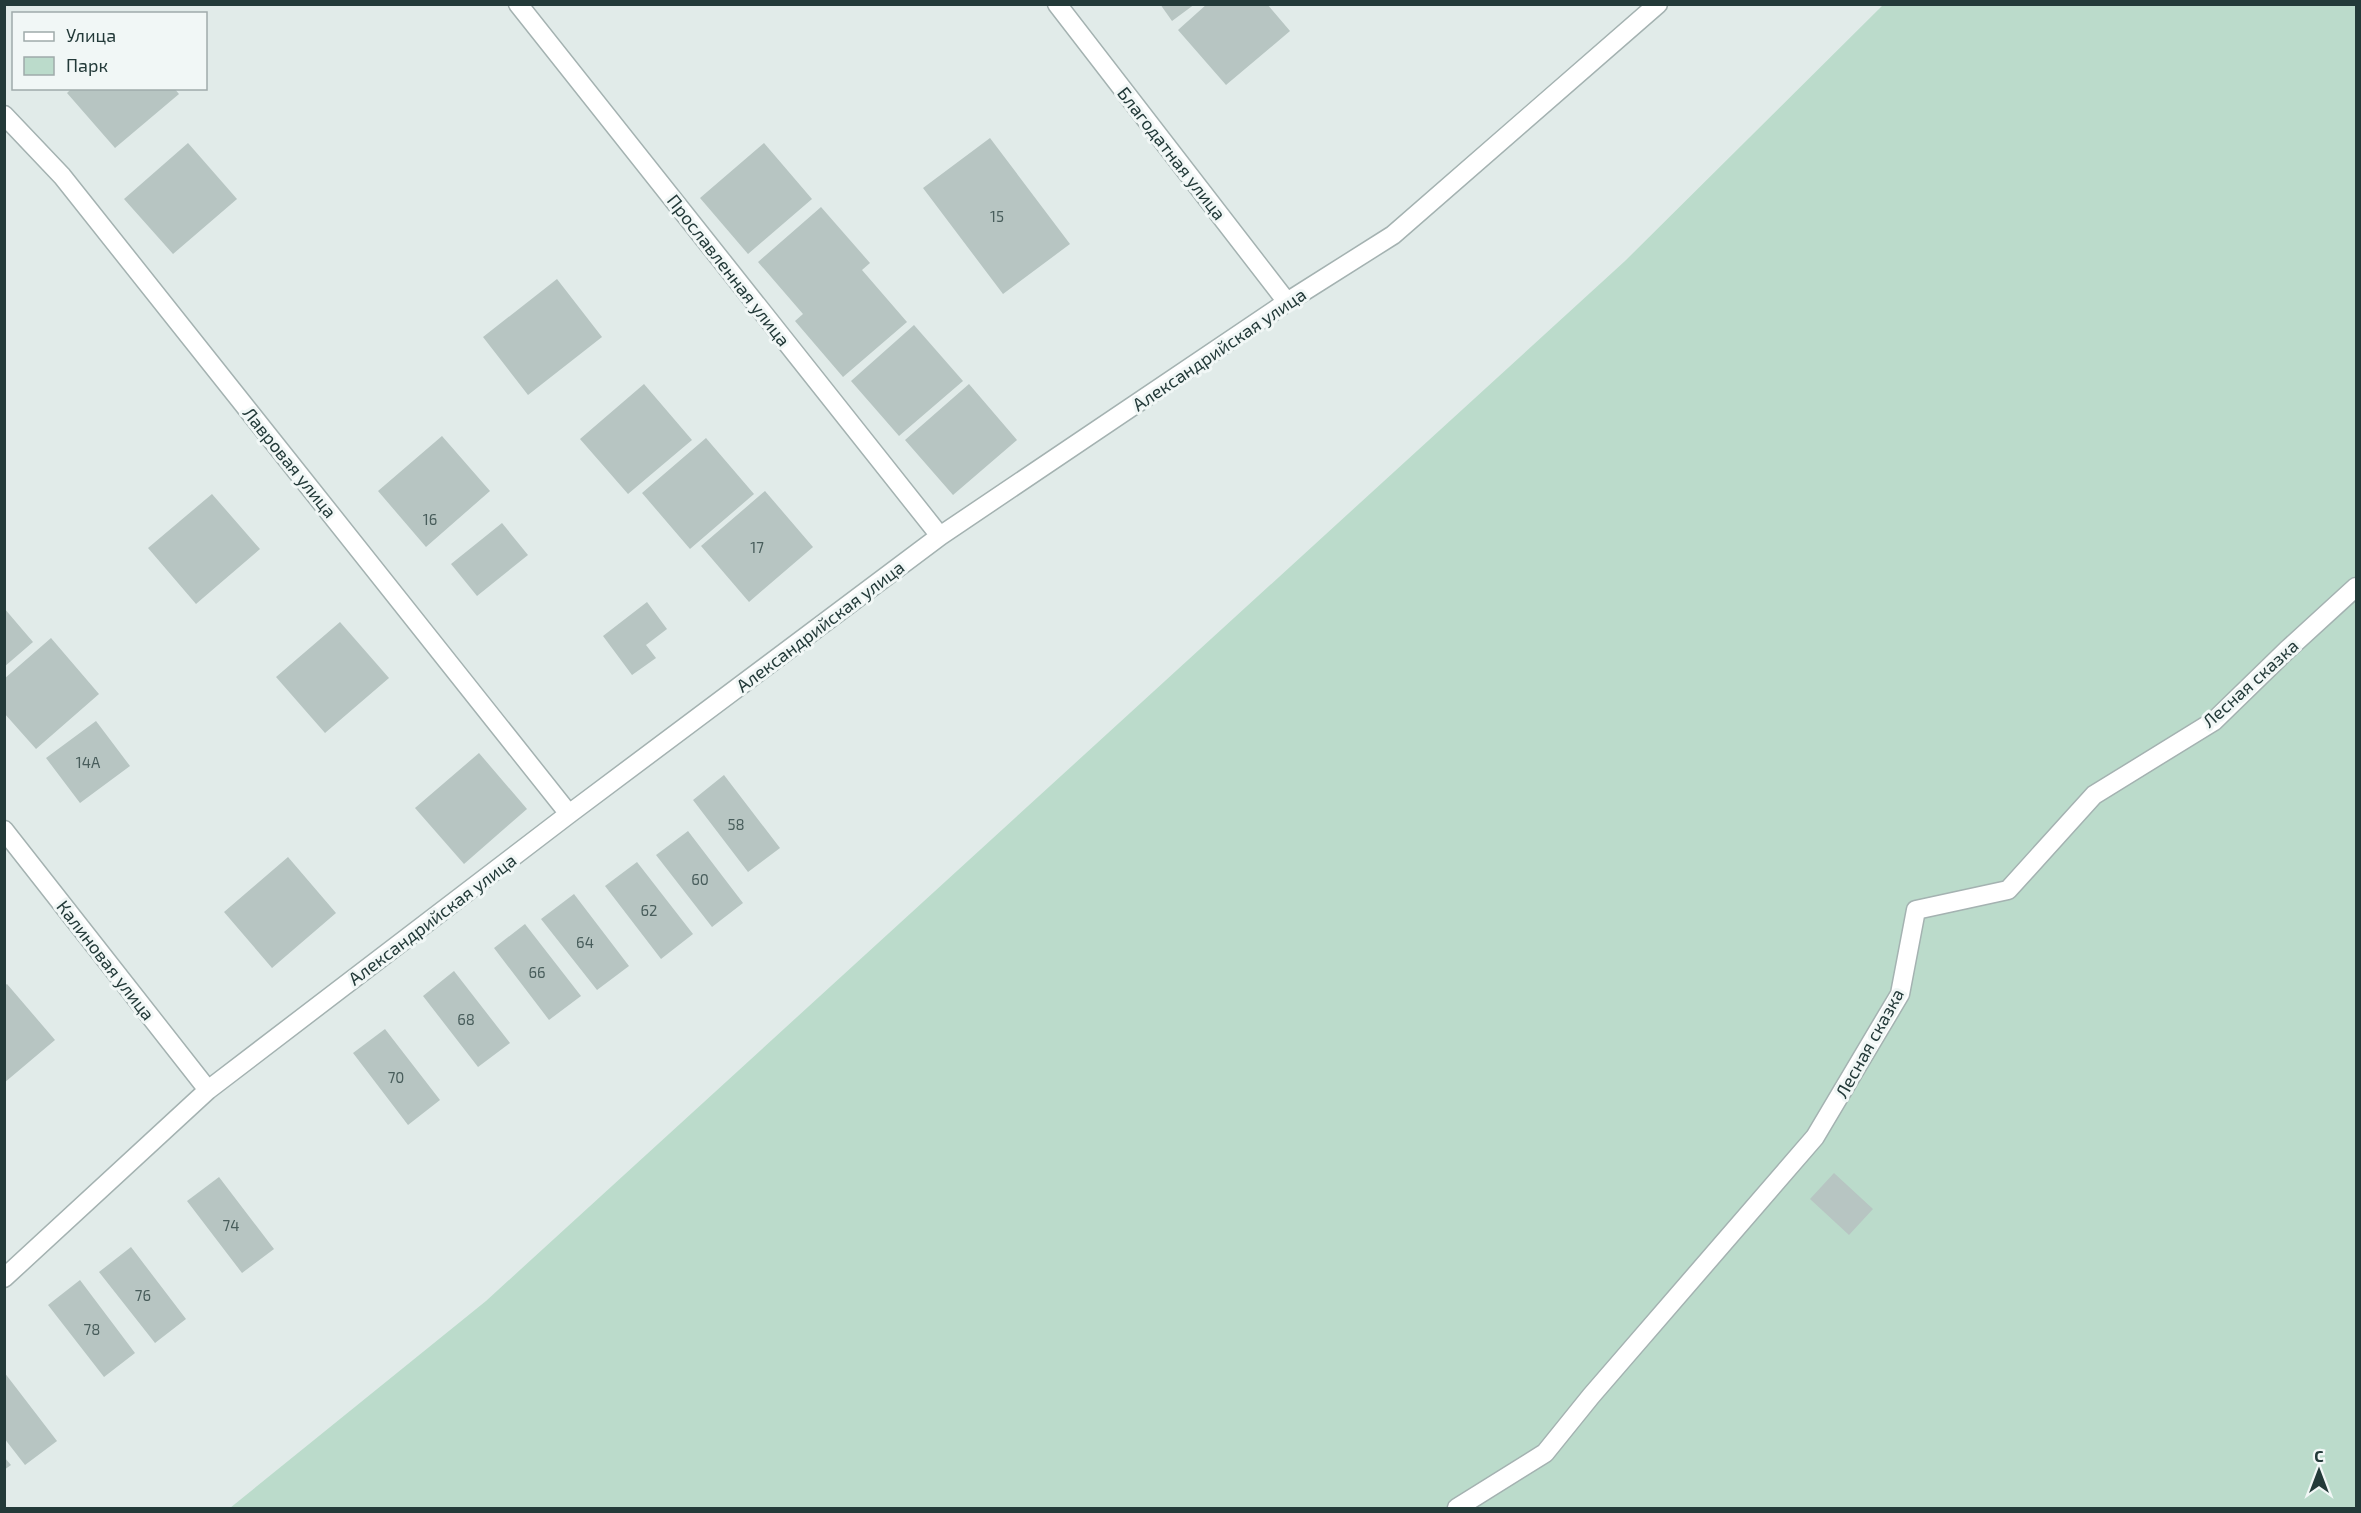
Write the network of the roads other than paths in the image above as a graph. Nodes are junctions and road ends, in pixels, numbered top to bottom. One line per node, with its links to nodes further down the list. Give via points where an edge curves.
1 (518, 4): 6 (street, Прославленная улица)
2 (1057, 4): 5 (street, Благодатная улица)
3 (1654, 6): 5 (street, Александрийская улица, via 1394,235)
4 (4, 115): 8 (street, Лавровая улица, via 62,176)
5 (1287, 302): 6 (street, Александрийская улица)
6 (940, 536): 8 (street, Александрийская улица)
7 (2356, 587): 12 (street, Лесная сказка, via 2214,721 2094,795 2008,890 1916,910 1900,994 1815,1137 1545,1453)
8 (569, 814): 10 (street, Александрийская улица)
9 (4, 830): 10 (street, Калиновая улица)
10 (208, 1090): 11 (street, Александрийская улица)
11 (4, 1278)
12 (1457, 1509)

